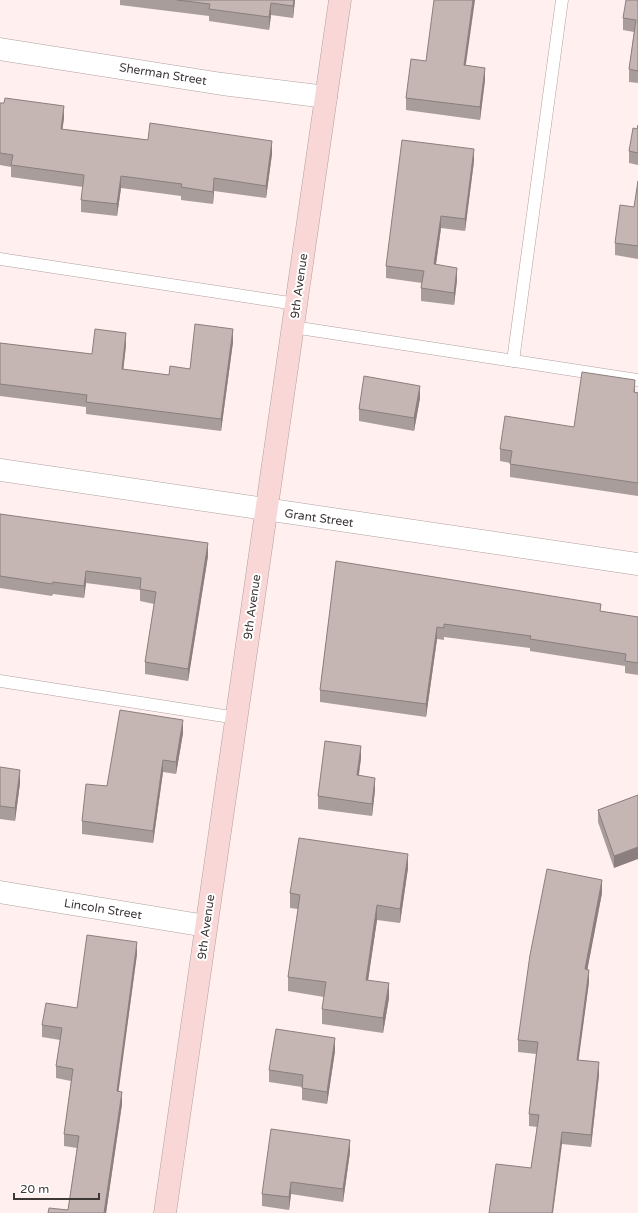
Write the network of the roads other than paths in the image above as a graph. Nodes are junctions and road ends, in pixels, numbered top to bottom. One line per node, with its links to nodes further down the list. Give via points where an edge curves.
1 (340, 0): 4 (main road, 9th Avenue)
2 (562, 0): 8 (lane)
3 (0, 49): 4 (street, Sherman Street, via 222,84)
4 (326, 97): 6 (main road, 9th Avenue)
5 (0, 259): 6 (lane)
6 (296, 304): 7 (main road, 9th Avenue)
7 (293, 327): 8 (lane); 11 (main road, 9th Avenue)
8 (513, 361): 9 (lane)
9 (638, 380)
10 (0, 470): 11 (street, Grant Street)
11 (266, 510): 12 (street, Grant Street); 14 (main road, 9th Avenue)
12 (638, 564)
13 (0, 682): 14 (lane)
14 (237, 718): 16 (main road, 9th Avenue)
15 (0, 892): 16 (street, Lincoln Street)
16 (206, 926): 17 (main road, 9th Avenue)
17 (165, 1213)

